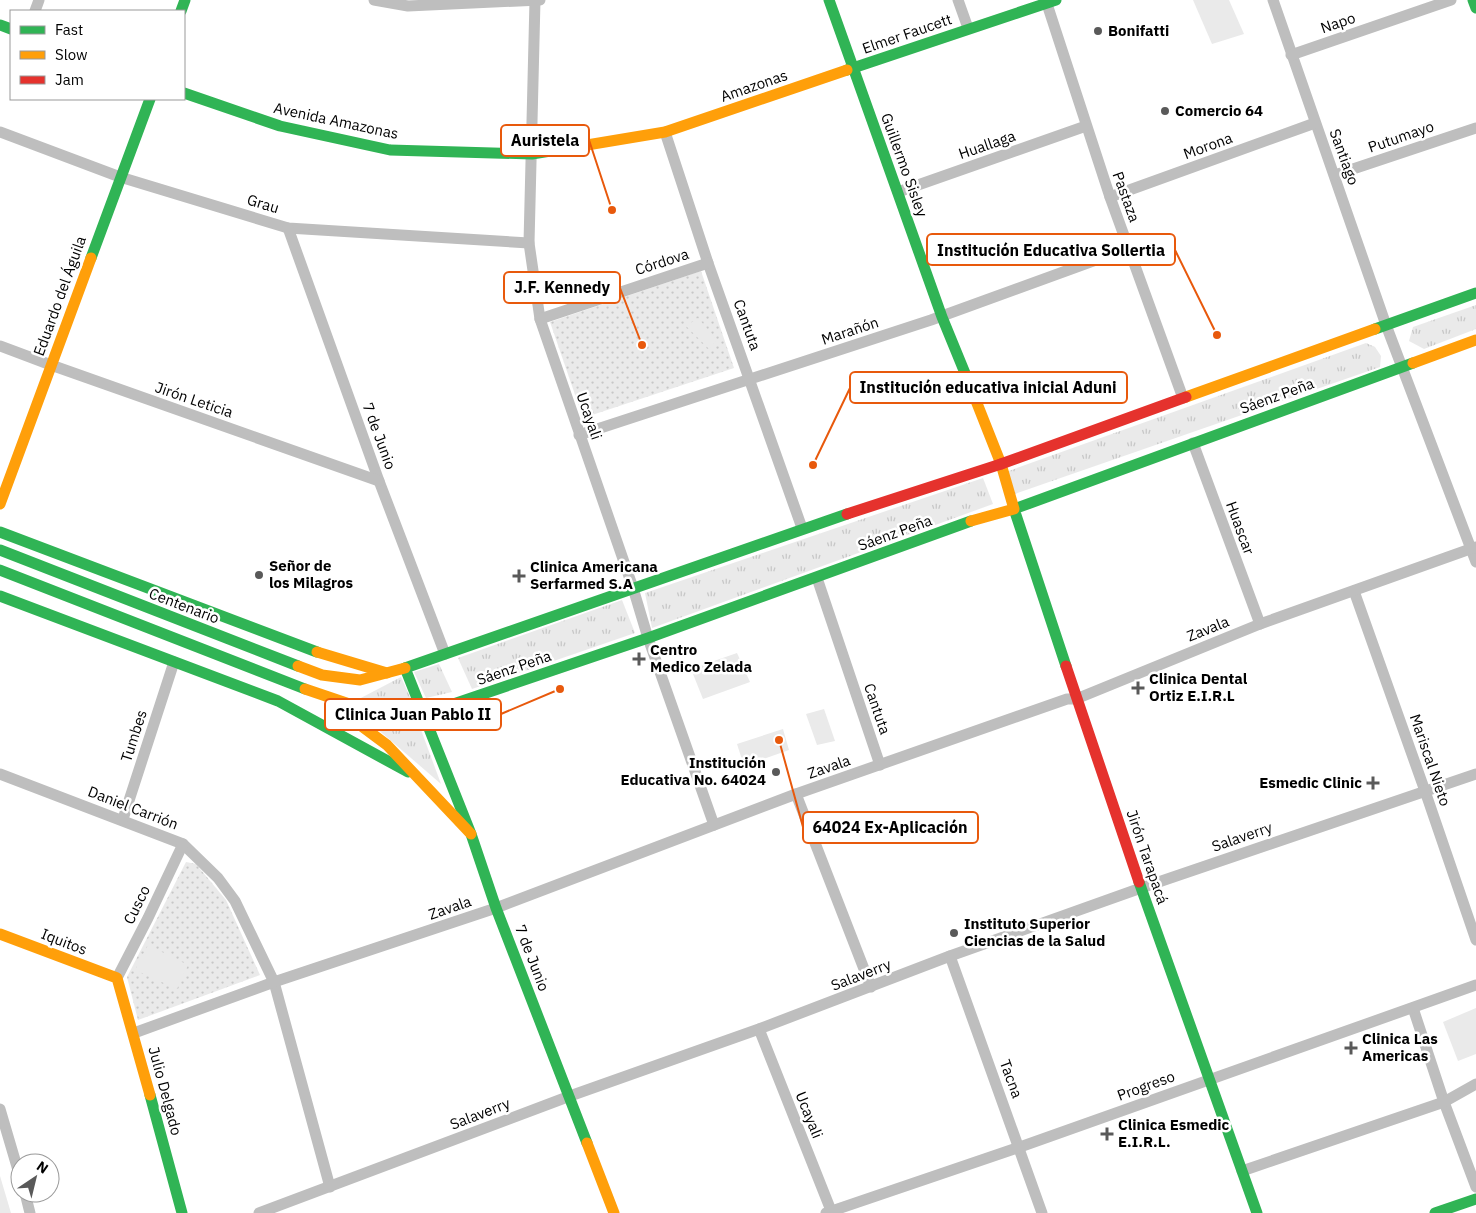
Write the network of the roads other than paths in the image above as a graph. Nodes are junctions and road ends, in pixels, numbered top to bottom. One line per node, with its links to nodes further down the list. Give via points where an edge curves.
1 (374, 0): 2 (street, via 408,6)
2 (537, 0): 20 (street, Ucayali)
3 (829, 0): 12 (main road, Guillermo Sisley)
4 (958, 0): 10 (street)
5 (1273, 0): 11 (street, Santiago)
6 (1451, 0): 11 (street, Napo)
7 (1473, 0): 9 (main road)
8 (1051, 2): 10 (main road, Elmer Faucett); 16 (street, Pastaza)
9 (1476, 8)
10 (968, 28): 12 (main road, Elmer Faucett)
11 (1291, 55): 15 (street, Santiago)
12 (854, 68): 19 (main road, Amazonas); 23 (main road, Guillermo Sisley)
13 (185, 93): 20 (main road, Avenida Amazonas, via 280,126 390,150)
14 (150, 100): 22 (main road, Eduardo del Águila)
15 (1315, 123): 21 (street, Santiago); 24 (street, Morona)
16 (1086, 126): 23 (street, Huallaga); 24 (street, Pastaza)
17 (1476, 128): 21 (street, Putumayo)
18 (0, 132): 22 (street, Grau)
19 (665, 132): 20 (main road, Avenida Amazonas); 28 (street, Cantuta)
20 (532, 154): 26 (street, Ucayali)
21 (1335, 176): 32 (street, Santiago)
22 (120, 177): 25 (street, Grau); 35 (main road, Eduardo del Águila)
23 (898, 192): 30 (main road, Guillermo Sisley)
24 (1110, 197): 27 (street, Pastaza)
25 (288, 228): 26 (street, Grau); 42 (street, 7 de Junio)
26 (529, 243): 31 (street, Ucayali)
27 (1129, 248): 30 (street, Marañón); 38 (street, Pastaza)
28 (708, 263): 31 (street, Córdova); 37 (street, Cantuta)
29 (1476, 293): 32 (main road, Sáenz Peña)
30 (942, 316): 37 (street, Marañón); 41 (main road, Guillermo Sisley)
31 (540, 318): 39 (street, Ucayali)
32 (1386, 325): 36 (street, Santiago); 38 (main road, Sáenz Peña)
33 (1476, 340): 36 (main road, Sáenz Peña)
34 (0, 346): 35 (street, Jirón Leticia)
35 (51, 366): 42 (street, Jirón Leticia); 43 (main road, Eduardo del Águila)
36 (1403, 366): 40 (main road, Sáenz Peña); 47 (street, Santiago)
37 (750, 378): 39 (street, Marañón); 45 (street, Cantuta)
38 (1183, 398): 41 (main road, Sáenz Peña)
39 (579, 435): 52 (street, Ucayali)
40 (1193, 443): 44 (main road, Sáenz Peña); 55 (street, Huascar)
41 (1000, 464): 44 (main road, Guillermo Sisley); 45 (main road, Sáenz Peña)
42 (379, 481): 57 (street, 7 de Junio)
43 (0, 504)
44 (1014, 509): 51 (main road, Sáenz Peña, via 968,522); 63 (main road, Jirón Tarapacá)
45 (802, 528): 52 (main road, Sáenz Peña)
46 (0, 532): 60 (main road, via 311,650)
47 (1474, 548): 49 (street, Santiago); 53 (street, Zavala)
48 (0, 550): 61 (main road, Centenario, via 251,649 322,674)
49 (1476, 562)
50 (0, 570): 62 (main road)
51 (817, 578): 56 (main road, Sáenz Peña); 65 (street, Cantuta)
52 (633, 588): 56 (street, Ucayali); 57 (main road, Sáenz Peña)
53 (1354, 591): 55 (street, Zavala); 69 (street, Mariscal Nieto)
54 (0, 596): 58 (main road)
55 (1260, 624): 63 (street, Zavala)
56 (648, 638): 64 (main road, Sáenz Peña); 72 (street, Ucayali)
57 (445, 654): 59 (main road, Sáenz Peña)
58 (174, 662): 68 (main road, via 278,701); 71 (street, Tumbes)
59 (405, 668): 60 (main road, Sáenz Peña); 64 (main road, 7 de Junio)
60 (387, 673): 61 (main road, Sáenz Peña)
61 (360, 680)
62 (320, 695): 64 (main road, Sáenz Peña, via 376,713); 68 (main road, via 387,745)
63 (1076, 698): 65 (street, Zavala); 75 (main road, Jirón Tarapacá)
64 (424, 714): 73 (main road, 7 de Junio)
65 (880, 764): 70 (street, Zavala)
66 (0, 774): 71 (street, Daniel Carrión)
67 (1476, 774): 69 (street, Salaverry)
68 (420, 779): 73 (main road)
69 (1425, 791): 75 (street, Salaverry); 78 (street, Mariscal Nieto)
70 (796, 794): 72 (street, Zavala); 83 (street)
71 (123, 819): 74 (street, Daniel Carrión)
72 (714, 825): 76 (street, Zavala)
73 (471, 834): 76 (main road, 7 de Junio)
74 (183, 844): 80 (street, Cusco); 81 (street, Daniel Carrión, via 218,878 235,901)
75 (1141, 888): 79 (street, Salaverry); 87 (main road, Jirón Tarapacá)
76 (496, 908): 81 (street, Zavala); 89 (main road, 7 de Junio)
77 (0, 934): 80 (main road, Iquitos)
78 (1476, 940)
79 (950, 956): 83 (street, Salaverry); 92 (street, Tacna)
80 (117, 978): 86 (main road, Julio Delgado)
81 (274, 982): 86 (street, Zavala); 95 (street, Daniel Carrión)
82 (1476, 985): 84 (street, Progreso)
83 (871, 987): 85 (street, Salaverry)
84 (1412, 1008): 87 (street, Progreso); 90 (street)
85 (759, 1029): 89 (street, Salaverry); 98 (street, Ucayali)
86 (134, 1033): 99 (main road, Julio Delgado)
87 (1210, 1079): 92 (street, Progreso); 94 (main road, Jirón Tarapacá)
88 (1476, 1084): 90 (street)
89 (570, 1096): 95 (street, Salaverry); 101 (main road, 7 de Junio)
90 (1444, 1102): 94 (street); 96 (street)
91 (0, 1109): 93 (street)
92 (1020, 1147): 98 (street, Progreso); 102 (street, Tacna)
93 (13, 1153)
94 (1242, 1171): 103 (main road, Jirón Tarapacá)
95 (330, 1187): 100 (street, Salaverry)
96 (1476, 1187)
97 (1476, 1199): 104 (main road)
98 (830, 1212)
99 (182, 1213)
100 (259, 1213)
101 (614, 1213)
102 (1042, 1213)
103 (1257, 1213)
104 (1435, 1213)

